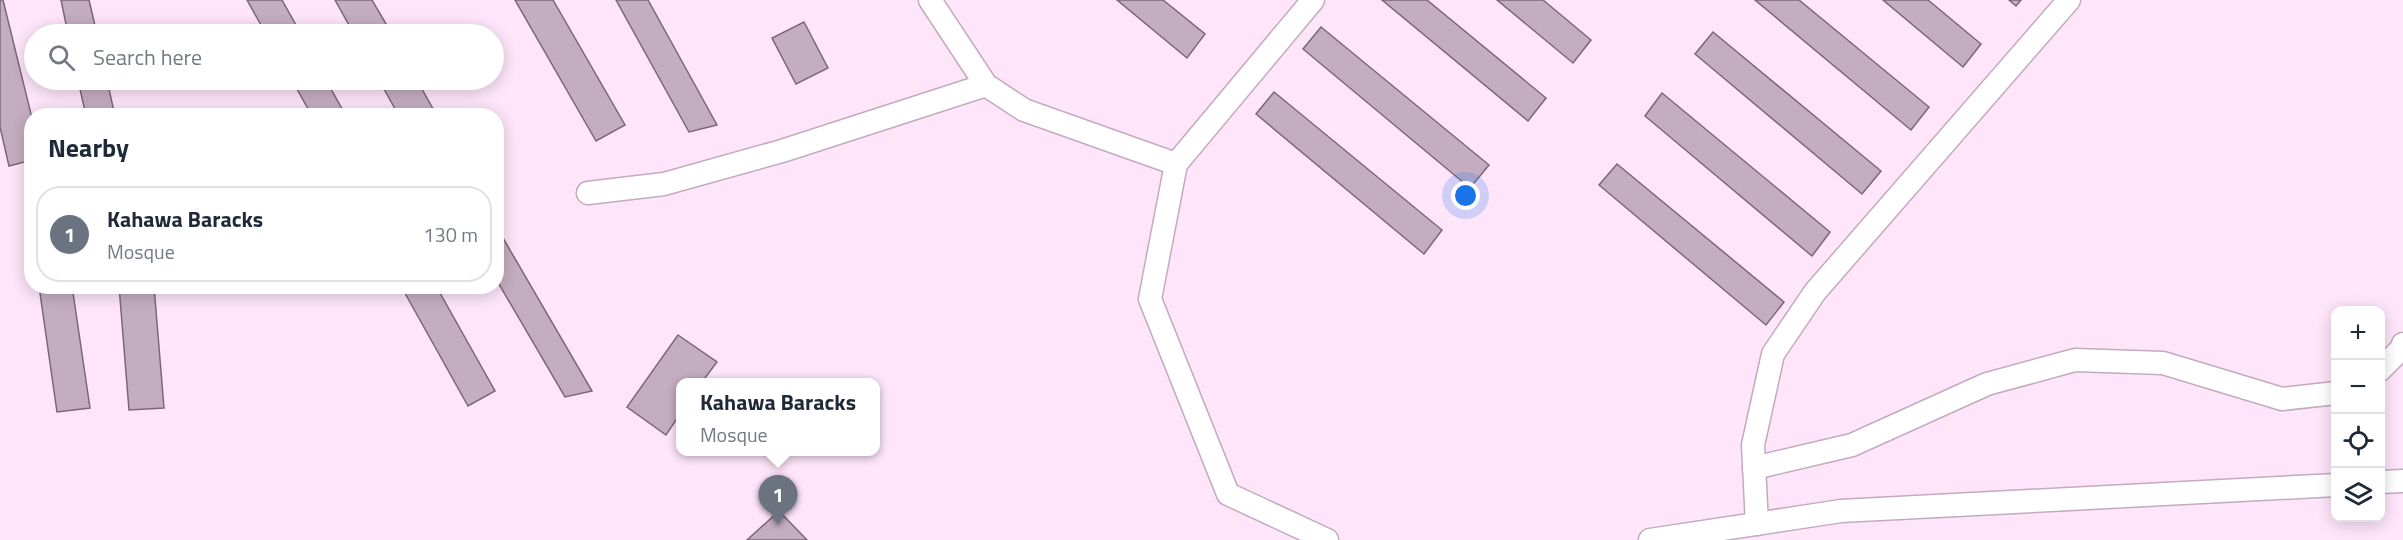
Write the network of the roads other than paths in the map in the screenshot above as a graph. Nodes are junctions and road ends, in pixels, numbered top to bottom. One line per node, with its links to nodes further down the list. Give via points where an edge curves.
1 (930, 0): 4 (lane)
2 (1313, 0): 5 (lane)
3 (2069, 0): 10 (lane, via 1815,292 1773,354 1753,445)
4 (986, 85): 5 (lane, via 1024,110); 6 (lane, via 782,151 664,184)
5 (1176, 164): 15 (lane, via 1150,299 1228,494)
6 (588, 193)
7 (2403, 344): 8 (lane)
8 (2385, 365)
9 (2331, 394): 10 (lane, via 2282,399 2163,363 2075,360 1987,384 1852,445)
10 (1754, 468): 14 (lane)
11 (2403, 481): 12 (lane)
12 (2385, 482)
13 (2331, 485): 14 (lane, via 1841,511)
14 (1757, 524): 16 (lane)
15 (1327, 540)
16 (1650, 540)

